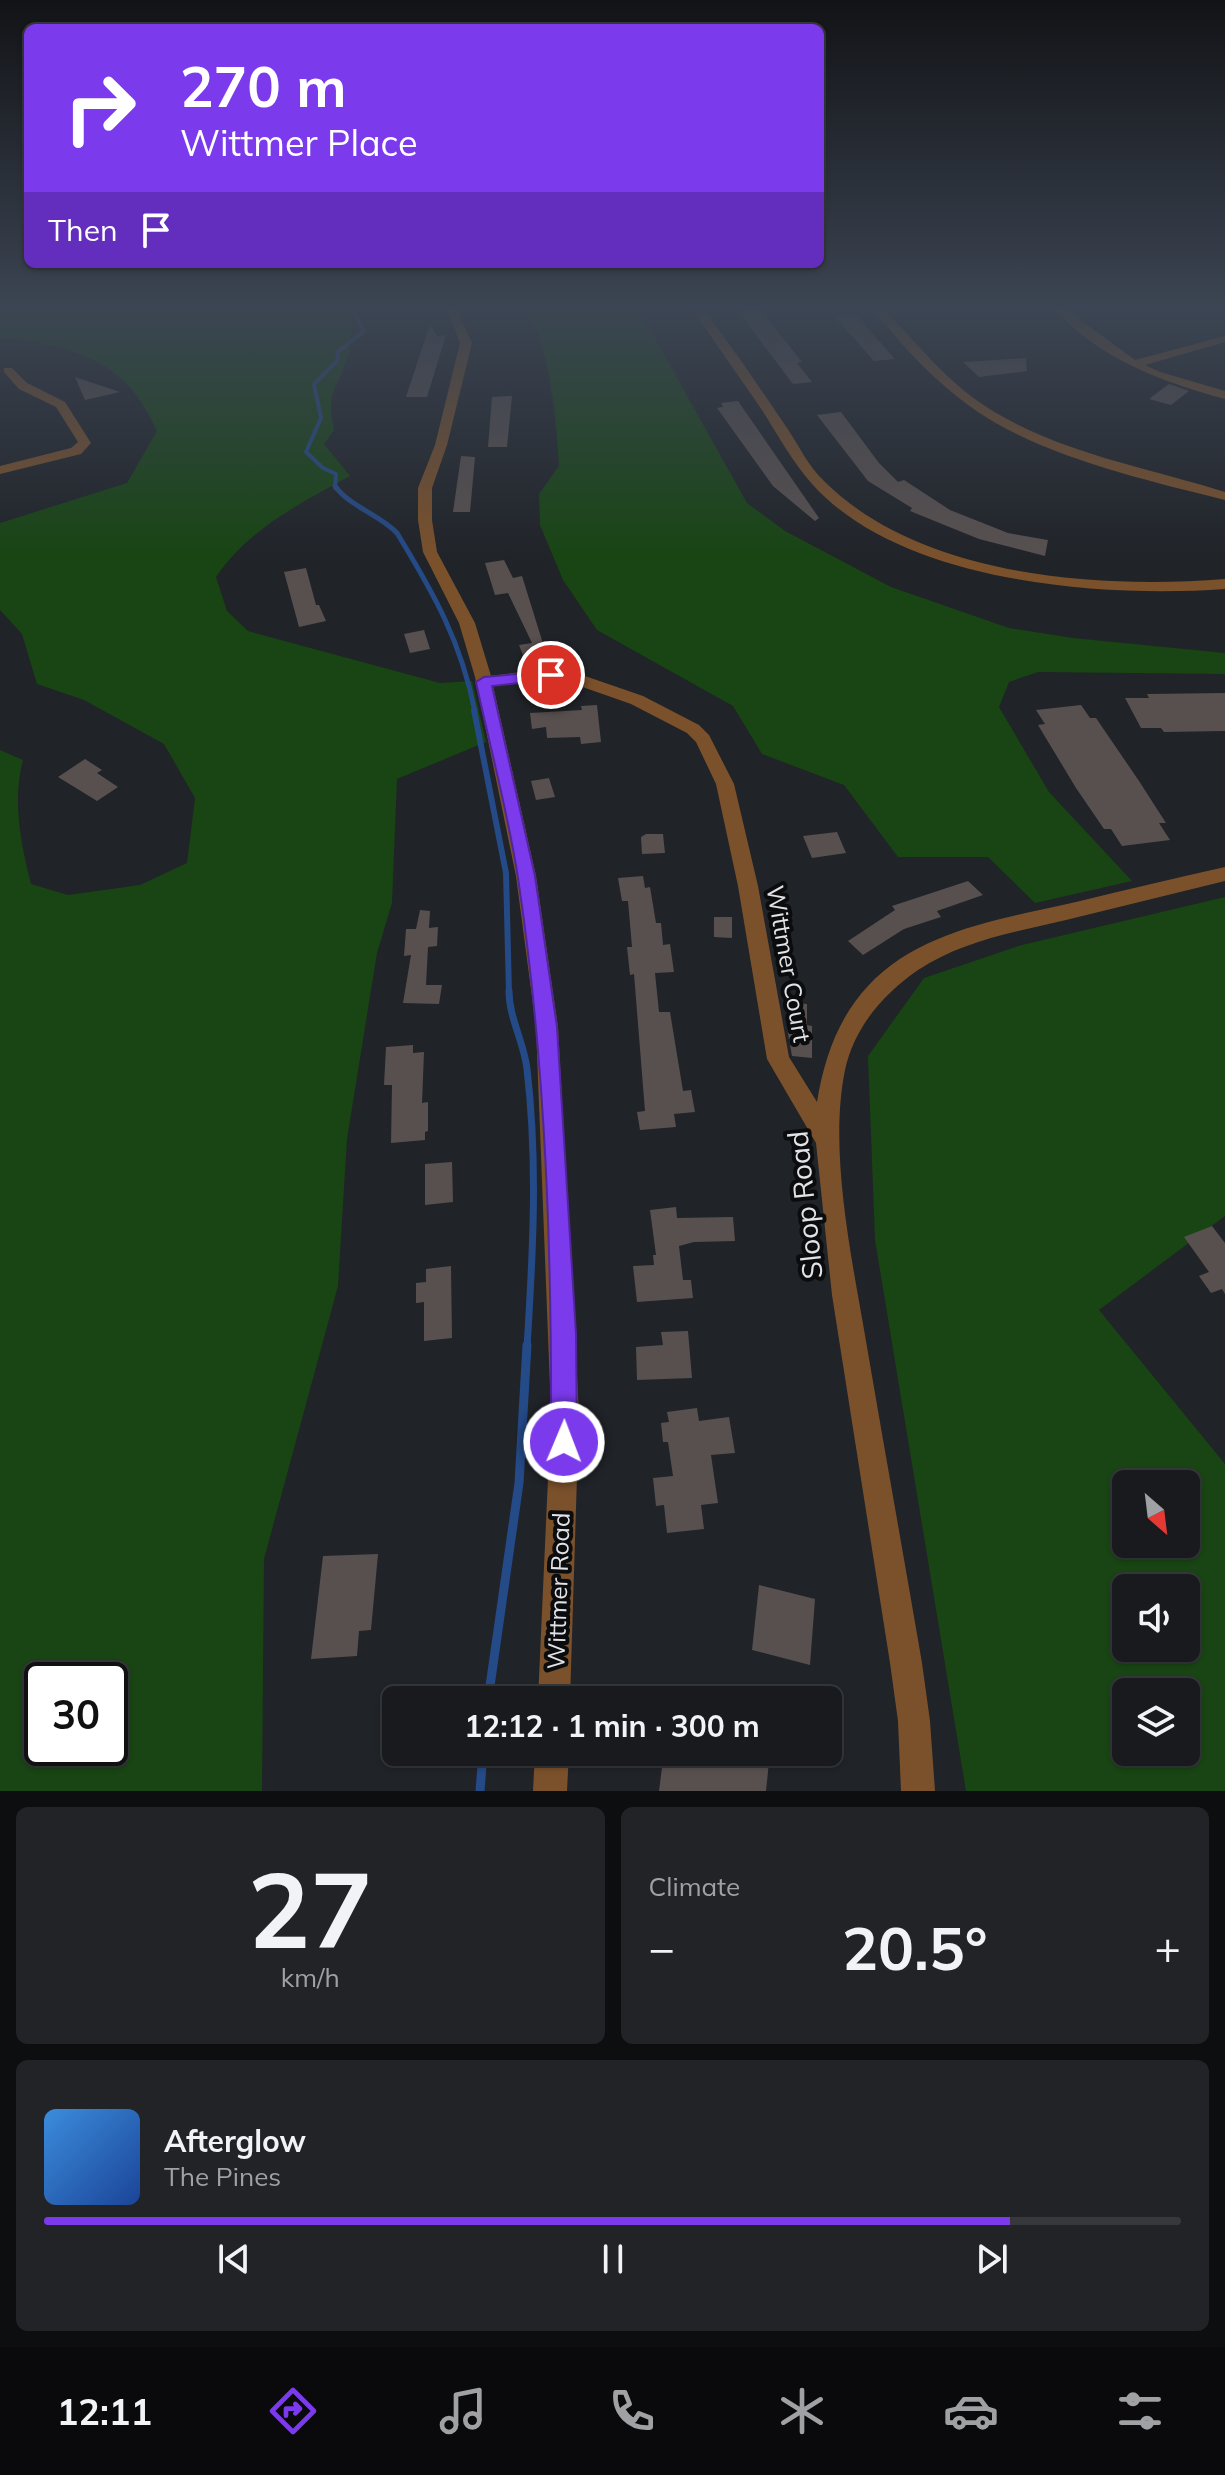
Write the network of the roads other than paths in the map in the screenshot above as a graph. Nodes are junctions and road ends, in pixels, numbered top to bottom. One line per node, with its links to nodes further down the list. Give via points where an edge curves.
1 (38, 394): 5 (street, via 61,405 85,443 76,451)
2 (454, 394): 8 (street, Wittmer Road, via 425,488 425,530 430,552 467,623)
3 (758, 394): 7 (street, via 811,476 840,503 884,531 965,561 1041,579 1138,588)
4 (962, 394): 6 (street, via 1000,420 1082,456)
5 (0, 470)
6 (1225, 496)
7 (1225, 584)
8 (484, 682): 10 (street, Wittmer Court, via 528,676 576,679 620,692 703,739 720,767 730,805 778,1059); 11 (street, Wittmer Road, via 526,876 547,1027 565,1412)
9 (1225, 874): 10 (street, Sloop Road, via 970,937 893,975 862,1008 841,1047 829,1091)
10 (828, 1142): 14 (street, Sloop Road, via 845,1295 908,1678)
11 (555, 1686)
12 (551, 1766): 13 (street)
13 (550, 1791)
14 (918, 1791)

